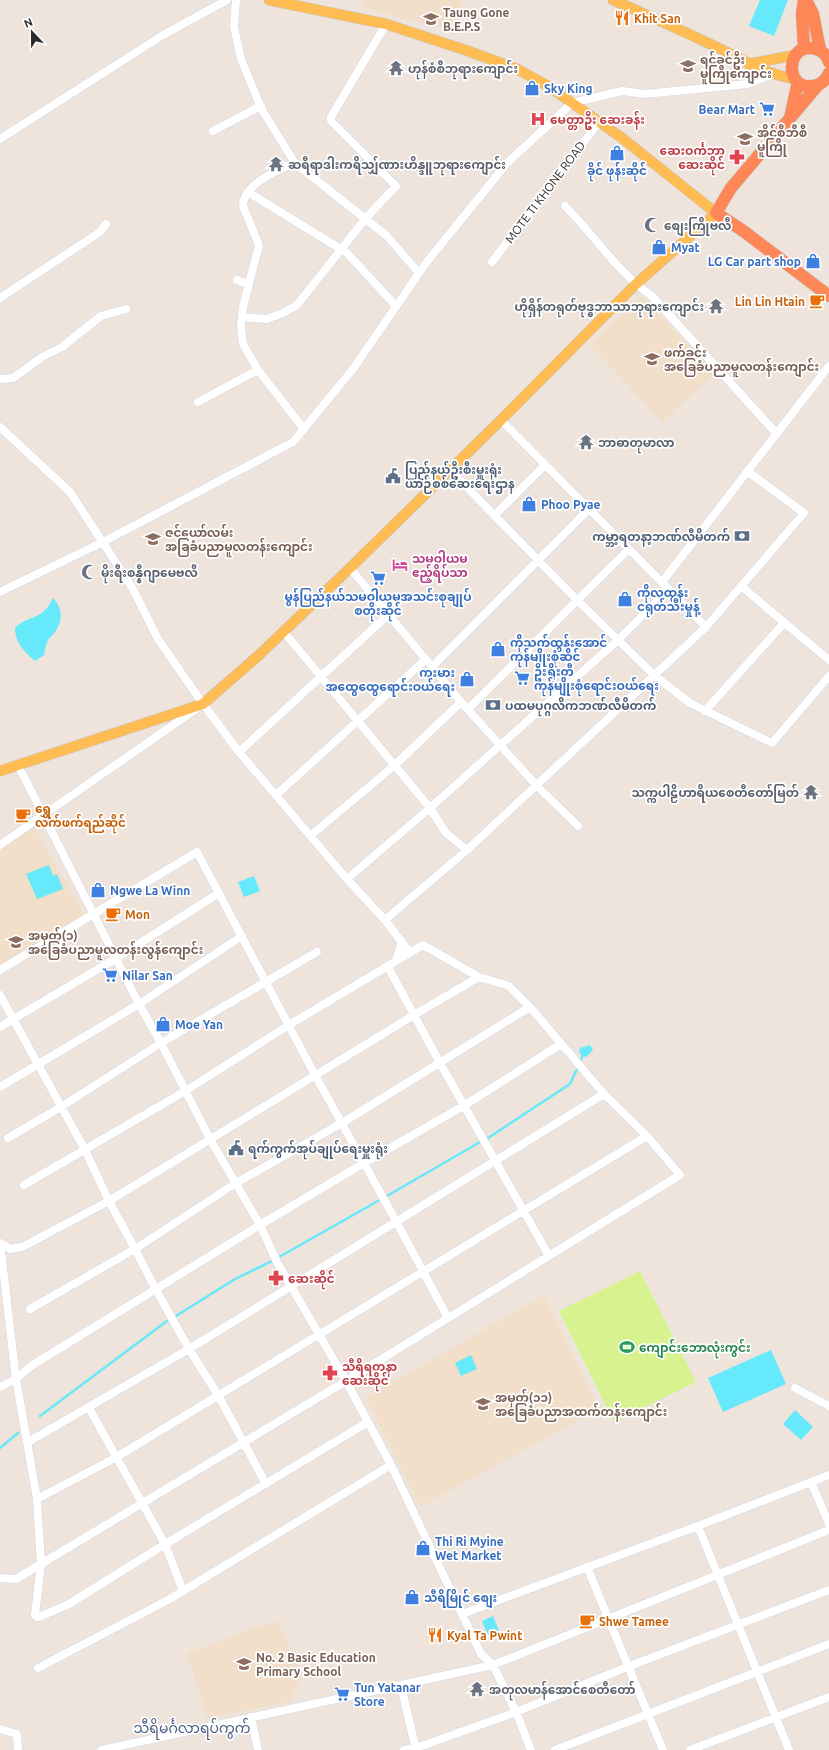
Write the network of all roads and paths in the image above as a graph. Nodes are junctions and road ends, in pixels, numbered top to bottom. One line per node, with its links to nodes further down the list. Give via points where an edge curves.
1 (227, 0): 19 (street, via 163,35)
2 (236, 0): 15 (street, via 234,27 241,59)
3 (269, 0): 6 (main road)
4 (613, 0): 9 (main road, via 709,43)
5 (805, 0): 7 (highway); 8 (highway, via 813,14)
6 (386, 24): 14 (main road, via 517,69); 24 (street, via 331,117 331,121 396,185)
7 (800, 52): 8 (highway, via 809,48); 9 (main road); 12 (highway, via 792,63 792,72)
8 (825, 53)
9 (748, 64): 11 (main road)
10 (829, 73): 13 (highway, via 824,82)
11 (772, 74): 12 (main road); 14 (street, via 747,84 646,94 622,91)
12 (797, 81): 13 (highway, via 804,86); 16 (highway)
13 (818, 85): 16 (highway)
14 (572, 103): 17 (main road); 28 (street, via 507,163)
15 (261, 106): 18 (street); 20 (street)
16 (790, 118): 23 (highway, via 731,188)
17 (599, 122): 23 (main road); 27 (street, MOTE TI KHONE ROAD)
18 (213, 132)
19 (0, 140)
20 (295, 162): 21 (street, via 265,176); 24 (street)
21 (248, 192): 26 (street); 30 (street, via 243,206 259,245)
22 (565, 206): 31 (street)
23 (716, 213): 31 (main road); 32 (highway)
24 (366, 218): 26 (street); 28 (street, via 387,236)
25 (106, 224): 33 (street, via 100,232)
26 (342, 250): 34 (street); 36 (street, via 297,305 268,319)
27 (492, 262)
28 (419, 273): 34 (street)
29 (237, 280): 30 (street)
30 (248, 285): 36 (street)
31 (635, 285): 41 (main road); 44 (street, via 652,296)
32 (829, 296)
33 (0, 298)
34 (396, 306): 43 (street, via 354,369)
35 (126, 309): 39 (street, via 101,316 62,347 42,357 13,378)
36 (242, 317): 38 (street, via 243,344)
37 (829, 366): 44 (street)
38 (258, 370): 40 (street); 43 (street)
39 (0, 379)
40 (198, 402)
41 (501, 420): 45 (street); 46 (main road)
42 (0, 427): 50 (street, via 70,492)
43 (304, 429): 50 (street, via 293,442)
44 (776, 433): 47 (street)
45 (545, 465): 48 (street); 49 (street)
46 (450, 470): 49 (street); 53 (main road)
47 (747, 471): 54 (street); 55 (street, via 804,513)
48 (589, 509): 51 (street); 52 (street)
49 (494, 515): 52 (street)
50 (103, 542): 57 (street); 71 (street, via 133,589 158,639)
51 (628, 549): 54 (street); 58 (street)
52 (539, 560): 58 (street); 66 (street)
53 (350, 568): 59 (street); 62 (main road)
54 (662, 582): 56 (street)
55 (741, 586): 60 (street); 61 (street)
56 (669, 589): 61 (street); 63 (street)
57 (0, 592)
58 (577, 600): 63 (street); 72 (street)
59 (389, 614): 64 (street); 67 (street)
60 (784, 623): 65 (street); 73 (street)
61 (706, 627): 68 (street)
62 (284, 632): 67 (street); 71 (main road)
63 (618, 640): 68 (street); 75 (street)
64 (425, 660): 66 (street); 74 (street)
65 (829, 660)
66 (432, 667): 70 (street)
67 (320, 676): 74 (street); 76 (street)
68 (655, 676): 73 (street, via 690,703); 80 (street)
69 (829, 676): 73 (street, via 772,743)
70 (461, 702): 72 (street); 77 (street)
71 (203, 704): 76 (street); 78 (main road); 83 (street)
72 (468, 709): 75 (street)
73 (705, 710)
74 (358, 720): 77 (street); 81 (street)
75 (500, 745): 80 (street); 82 (street)
76 (239, 752): 81 (street)
77 (395, 765): 82 (street); 85 (street)
78 (18, 766): 79 (main road); 83 (street)
79 (0, 771)
80 (537, 786): 84 (street); 87 (street)
81 (276, 795): 85 (street)
82 (430, 808): 87 (street, via 446,833); 88 (street)
83 (42, 816): 86 (street); 90 (street)
84 (578, 826)
85 (310, 836): 88 (street)
86 (0, 845)
87 (467, 850): 91 (street)
88 (347, 879): 91 (street)
89 (219, 893): 90 (street, via 198,853 195,852); 92 (street); 96 (street)
90 (94, 915): 96 (street); 99 (street)
91 (384, 920): 93 (street)
92 (242, 936): 101 (street); 103 (street)
93 (402, 942): 95 (street); 97 (street)
94 (317, 952): 101 (street)
95 (410, 953): 97 (street); 100 (street, via 423,945)
96 (116, 958): 103 (street); 106 (street)
97 (396, 961): 98 (street)
98 (388, 967): 105 (street); 107 (street)
99 (0, 970)
100 (479, 977): 104 (street, via 509,986); 105 (street)
101 (266, 982): 107 (street); 109 (street)
102 (0, 995): 106 (street)
103 (139, 1004): 109 (street); 112 (street)
104 (530, 1007): 110 (street); 111 (street)
105 (414, 1015): 111 (street); 113 (street)
106 (13, 1019): 108 (street); 112 (street)
107 (289, 1026): 113 (street); 115 (street)
108 (0, 1027)
109 (162, 1043): 115 (street); 118 (street)
110 (561, 1044): 116 (street); 117 (street)
111 (440, 1063): 117 (street); 119 (street)
112 (38, 1064): 114 (street); 118 (street)
113 (315, 1075): 119 (street); 122 (street)
114 (0, 1087)
115 (187, 1090): 122 (street); 123 (street)
116 (604, 1094): 120 (street); 124 (street)
117 (465, 1105): 124 (street); 125 (street)
118 (61, 1107): 121 (street); 123 (street)
119 (342, 1122): 125 (street); 126 (street)
120 (646, 1136): 129 (street); 134 (street, via 680,1175)
121 (8, 1138)
122 (210, 1139): 126 (street); 128 (street)
123 (84, 1150): 127 (street); 128 (street)
124 (496, 1160): 129 (street); 130 (street)
125 (364, 1163): 130 (street); 131 (street)
126 (236, 1183): 131 (street); 133 (street)
127 (24, 1185)
128 (109, 1201): 132 (street, via 22,1247 10,1249); 133 (street)
129 (524, 1210): 134 (street); 135 (street)
130 (396, 1221): 135 (street); 136 (street)
131 (260, 1225): 136 (street, via 275,1259); 137 (street)
132 (0, 1243): 142 (street)
133 (135, 1249): 137 (street); 138 (street)
134 (549, 1256): 139 (street)
135 (423, 1271): 139 (street); 140 (street)
136 (291, 1285): 140 (street); 141 (street)
137 (154, 1288): 141 (street); 142 (street, via 31,1366)
138 (30, 1309)
139 (448, 1318): 143 (street)
140 (319, 1334): 143 (street); 146 (street)
141 (189, 1349): 146 (street); 148 (street)
142 (16, 1379): 144 (street); 150 (street)
143 (346, 1381): 149 (street); 151 (street)
144 (0, 1387)
145 (795, 1388): 147 (street)
146 (218, 1394): 151 (street); 152 (street)
147 (829, 1406)
148 (89, 1408): 150 (street); 152 (street)
149 (368, 1422): 153 (street); 156 (street)
150 (28, 1442): 157 (street)
151 (243, 1442): 156 (street); 158 (street)
152 (115, 1458): 157 (street); 158 (street)
153 (391, 1465): 168 (street); 169 (street)
154 (829, 1475): 155 (street)
155 (811, 1482): 159 (street); 160 (street)
156 (266, 1484): 162 (street)
157 (37, 1499): 163 (street)
158 (141, 1504): 162 (street); 163 (street)
159 (829, 1524)
160 (698, 1526): 164 (street); 165 (street)
161 (829, 1530): 165 (street)
162 (165, 1544): 163 (street, via 69,1604 39,1617 35,1615); 168 (street)
163 (41, 1564): 166 (street, via 16,1579)
164 (587, 1567): 169 (street); 170 (street)
165 (718, 1575): 170 (street); 171 (street)
166 (0, 1578)
167 (829, 1590): 171 (street)
168 (183, 1591): 175 (street)
169 (462, 1614): 173 (street, via 481,1654)
170 (608, 1619): 173 (street); 174 (street)
171 (739, 1626): 174 (street); 176 (street)
172 (829, 1644): 176 (street)
173 (493, 1665): 177 (street); 179 (street)
174 (627, 1667): 179 (street); 180 (street)
175 (38, 1668)
176 (758, 1672): 180 (street); 182 (street)
177 (401, 1686): 181 (street); 184 (street)
178 (829, 1697): 182 (street)
179 (516, 1712): 184 (street); 189 (street)
180 (647, 1714): 190 (street); 191 (street)
181 (251, 1717): 186 (street); 187 (street)
182 (776, 1718): 192 (street); 193 (street)
183 (0, 1729): 185 (street, via 17,1734)
184 (416, 1749): 188 (street)
185 (18, 1750)
186 (104, 1750)
187 (258, 1750)
188 (404, 1750)
189 (531, 1750)
190 (555, 1750)
191 (663, 1750)
192 (690, 1750)
193 (789, 1750)

